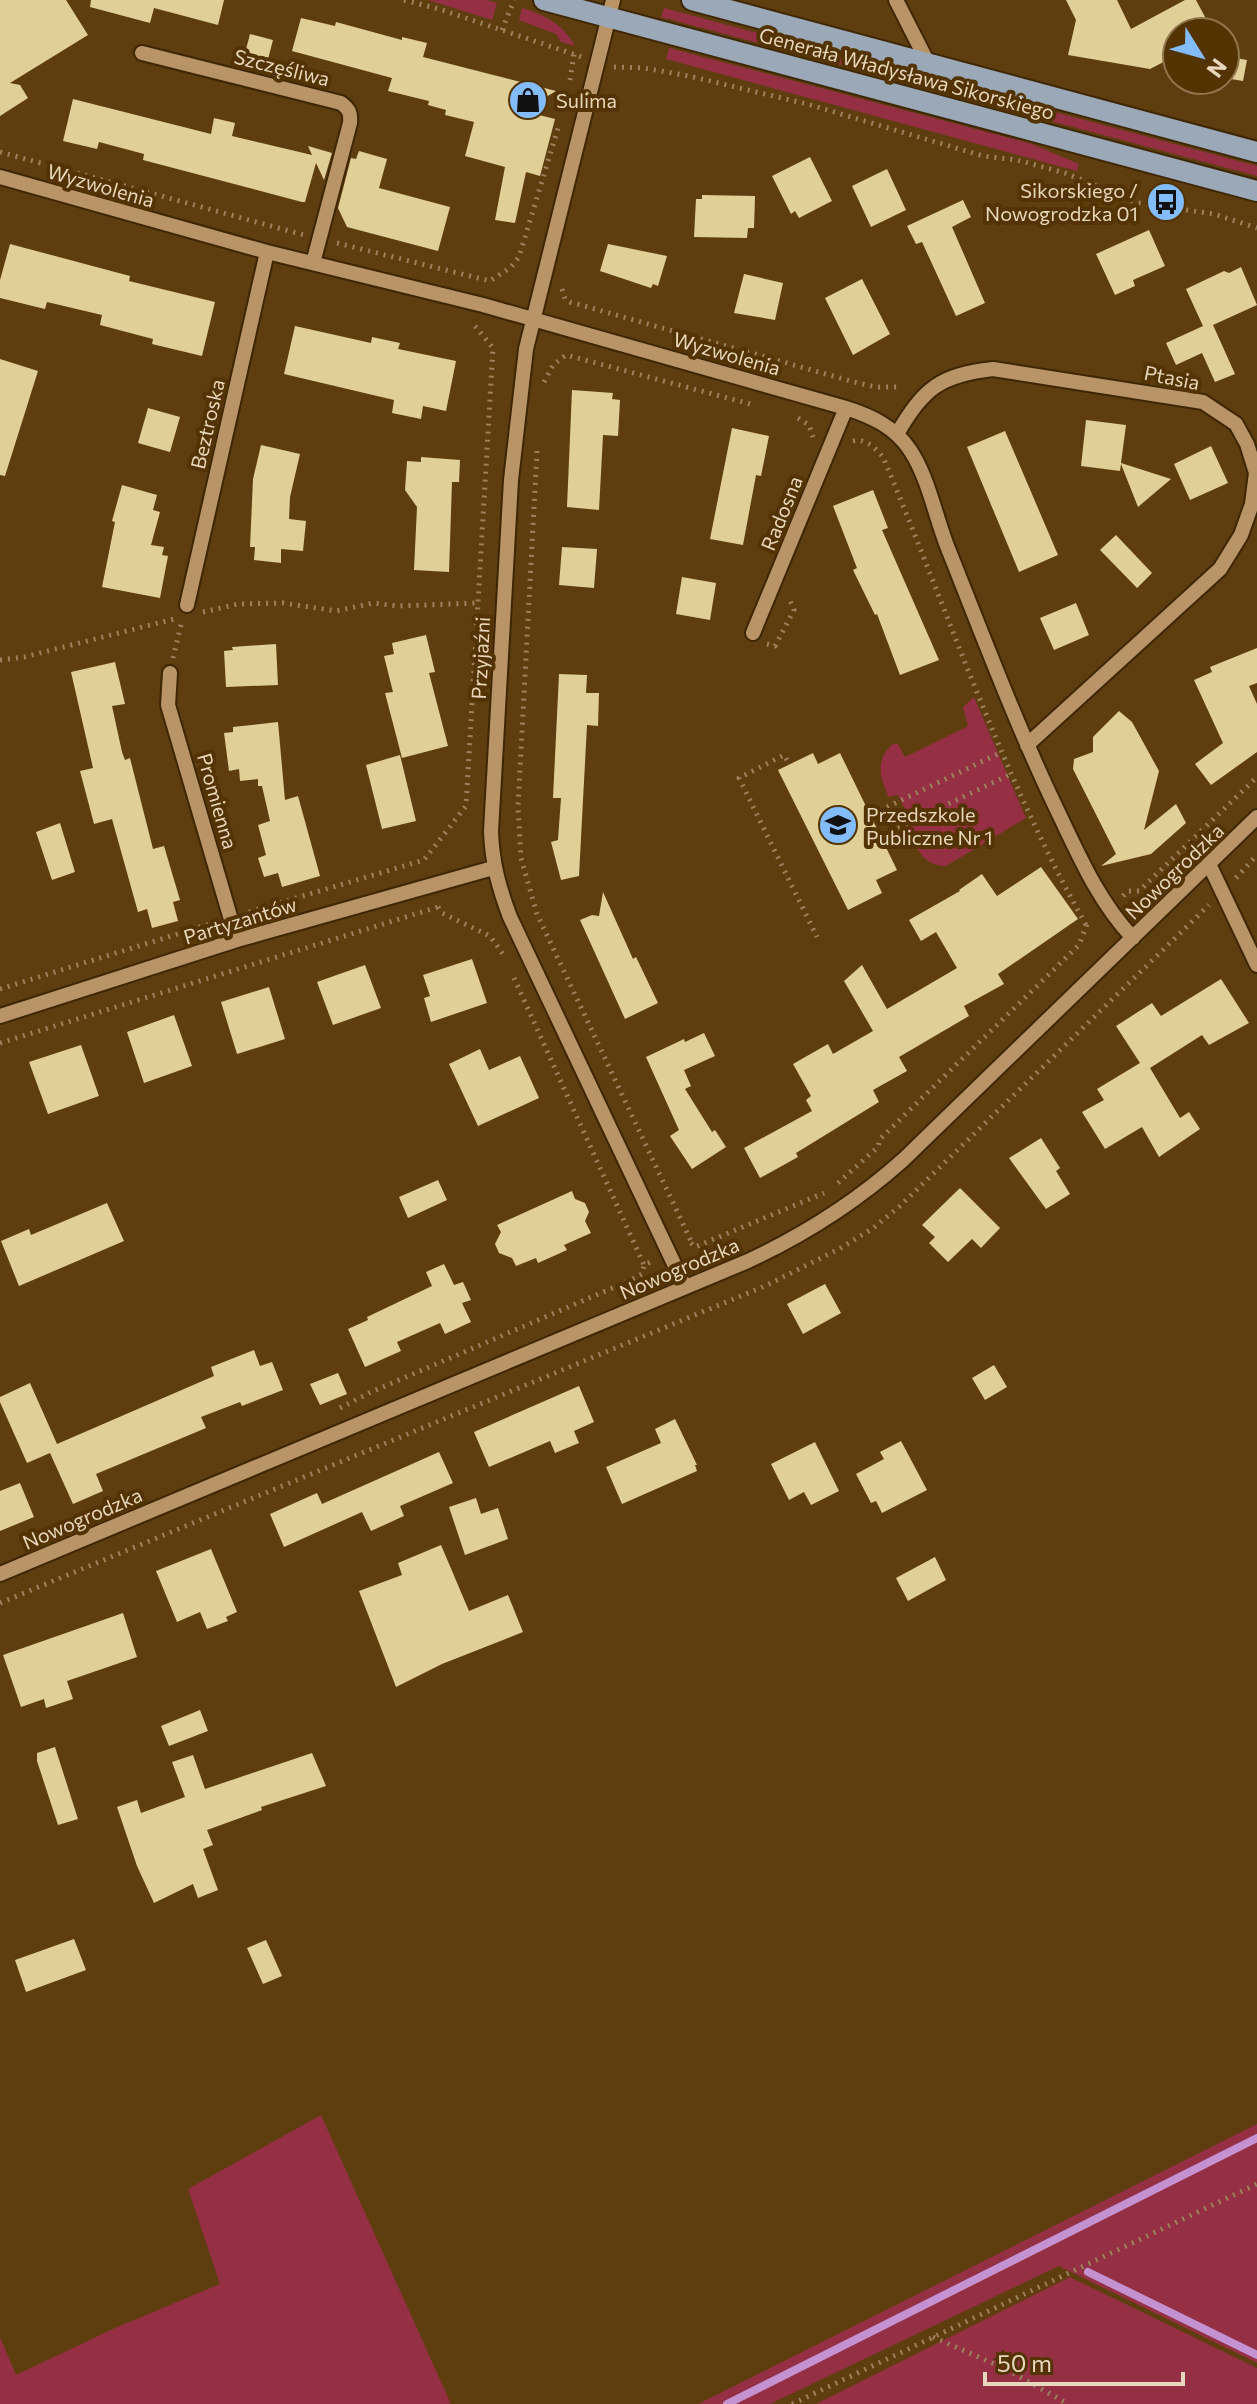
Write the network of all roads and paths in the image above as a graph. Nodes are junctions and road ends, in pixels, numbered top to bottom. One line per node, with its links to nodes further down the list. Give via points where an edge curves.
1 (404, 0): 7 (path)
2 (514, 0): 7 (path)
3 (544, 0): 6 (main road, Generała Władysława Sikorskiego)
4 (692, 0): 10 (main road, Generała Władysława Sikorskiego)
5 (896, 0): 10 (street)
6 (610, 9): 9 (street, Przyjaźni); 15 (main road, Generała Władysława Sikorskiego)
7 (502, 30): 9 (path)
8 (142, 53): 18 (street, Szczęśliwa, via 347,108 350,123)
9 (598, 63): 11 (path); 20 (street, Przyjaźni)
10 (928, 63): 13 (main road, Generała Władysława Sikorskiego)
11 (621, 68): 12 (path); 16 (path, via 689,76 807,104 983,156 1065,173 1138,203 1214,214)
12 (616, 77)
13 (1257, 152)
14 (0, 177): 17 (street, Wyzwolenia)
15 (1257, 191)
16 (1257, 228)
17 (267, 252): 18 (street, Wyzwolenia); 33 (street, Beztroska)
18 (313, 263): 20 (street, Wyzwolenia)
19 (563, 283): 23 (path, via 562,292 570,302 854,382)
20 (532, 320): 25 (street, Wyzwolenia); 46 (street, Przyjaźni, via 511,480 491,824)
21 (460, 322): 32 (path, via 475,326 493,348)
22 (542, 385): 24 (path, via 566,355)
23 (898, 387)
24 (752, 405)
25 (846, 408): 27 (street, Wyzwolenia); 34 (street, Radosna)
26 (797, 417): 29 (path, via 809,425)
27 (897, 434): 37 (street, Wyzwolenia, via 921,473); 37 (street, Ptasia, via 910,412 948,377 993,369 1203,402 1236,424 1247,444 1256,473 1252,504 1220,569)
28 (537, 442): 57 (path, via 518,807 521,858 537,914)
29 (814, 443)
30 (848, 443): 38 (path, via 864,441 883,457)
31 (785, 590): 34 (path, via 794,610 775,646)
32 (477, 603): 33 (path, via 373,603 336,611 283,603 238,604); 47 (path, via 466,806 424,860)
33 (189, 611): 35 (path, via 169,623); 36 (path)
34 (757, 638)
35 (0, 660)
36 (170, 673): 53 (street, Promienna, via 168,705)
37 (1027, 745): 49 (street, Wyzwolenia)
38 (1002, 752): 40 (path); 42 (path)
39 (787, 760): 51 (path, via 784,755 739,778)
40 (1011, 774): 44 (path); 50 (path)
41 (1257, 777): 49 (path, via 1139,891 1128,891)
42 (887, 807)
43 (1257, 817): 45 (street, Nowogrodzka)
44 (898, 828)
45 (1209, 864): 52 (street, Nowogrodzka); 54 (street)
46 (493, 868): 47 (street, Partyzantów); 58 (street, Przyjaźni, via 510,917)
47 (431, 886): 48 (path); 53 (street, Partyzantów)
48 (438, 907): 56 (path); 59 (path, via 490,936 503,954)
49 (1108, 909): 50 (path); 52 (street, Wyzwolenia)
50 (1086, 925): 57 (path, via 1079,945 830,1190 695,1247)
51 (817, 937)
52 (1133, 938): 60 (street, Nowogrodzka, via 877,1184 790,1242)
53 (237, 940): 55 (street, Partyzantów)
54 (1257, 965)
55 (0, 1016)
56 (0, 1043)
57 (692, 1243): 58 (path)
58 (671, 1253): 59 (path); 60 (street, Przyjaźni)
59 (644, 1265): 62 (path, via 642,1274 631,1280)
60 (685, 1287): 63 (street, Nowogrodzka)
61 (652, 1334): 64 (path)
62 (330, 1414)
63 (0, 1574)
64 (0, 1603)
65 (1257, 2184): 66 (path)
66 (932, 2336): 67 (path); 68 (path)
67 (792, 2404)
68 (1068, 2404)

